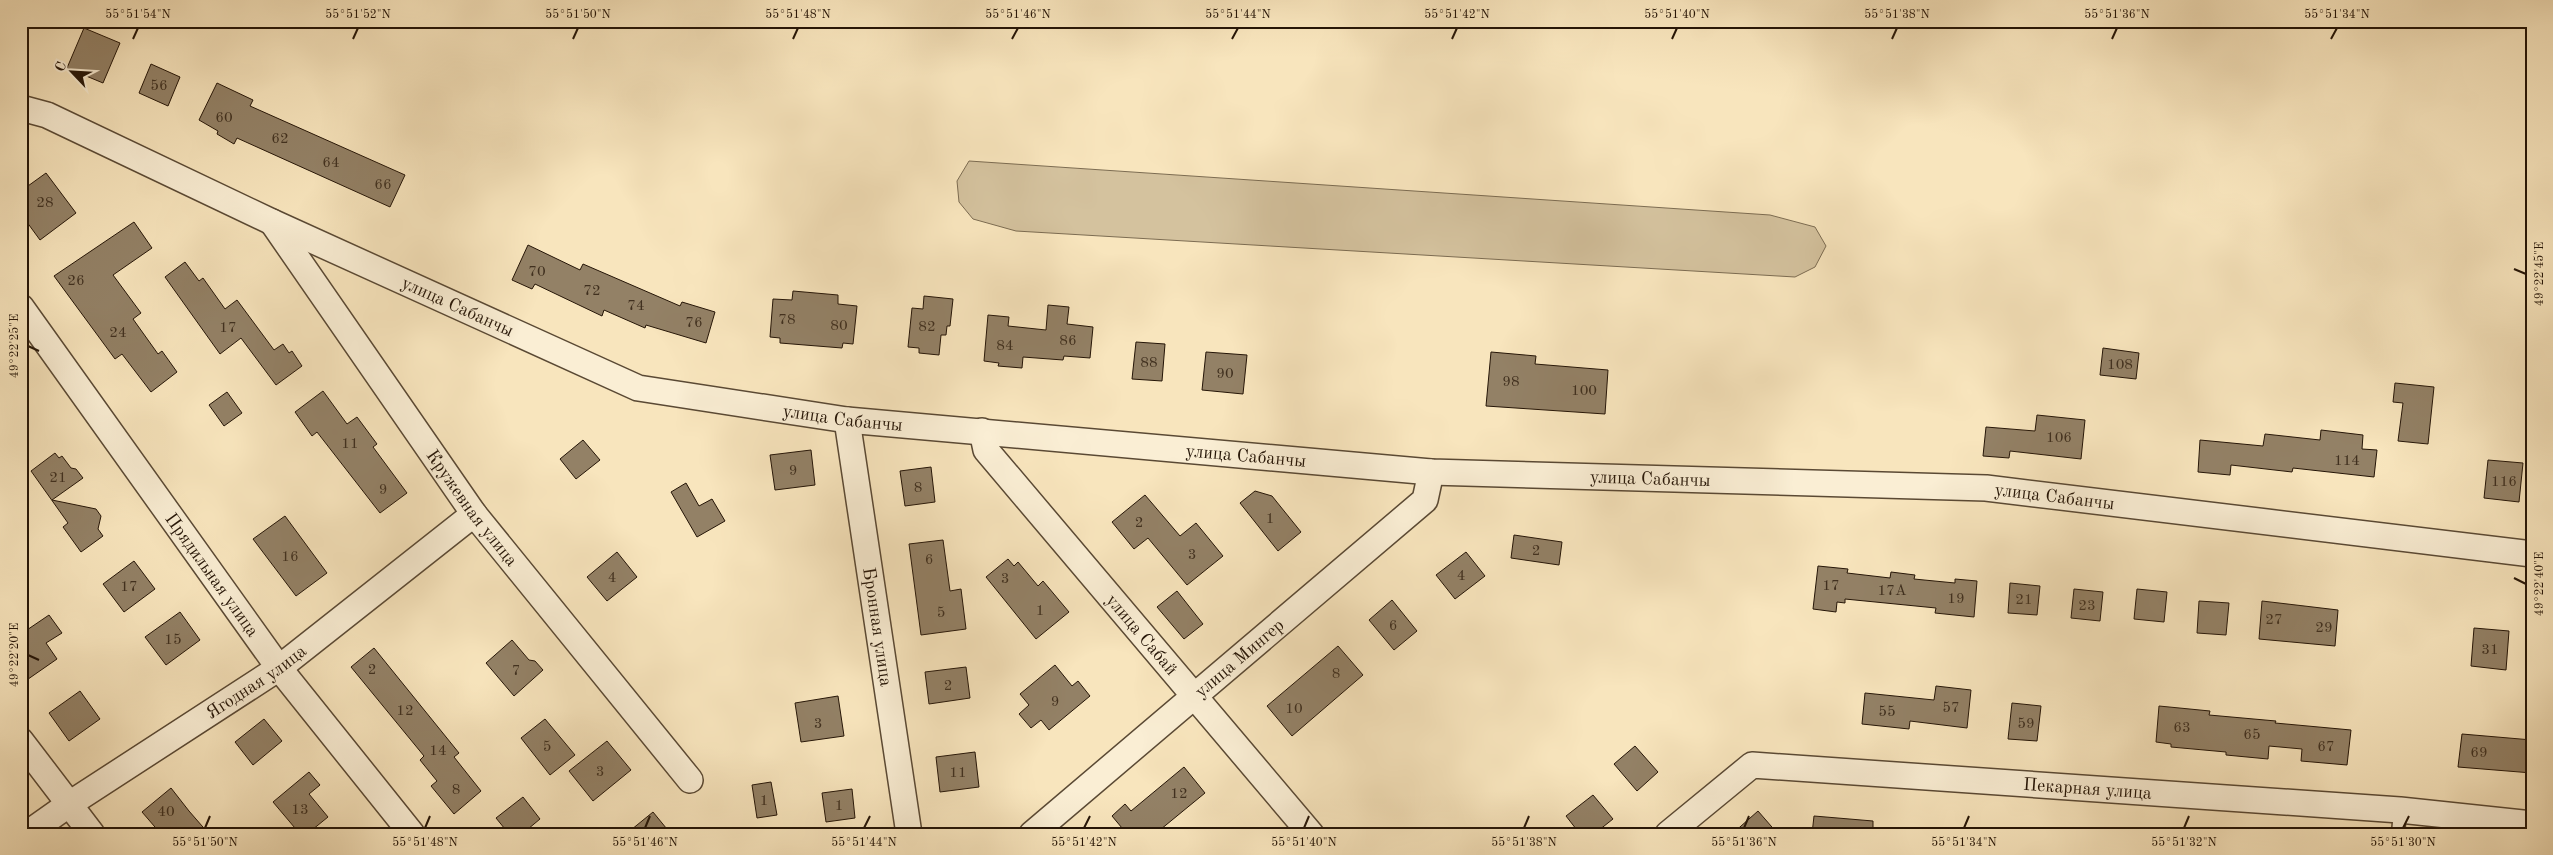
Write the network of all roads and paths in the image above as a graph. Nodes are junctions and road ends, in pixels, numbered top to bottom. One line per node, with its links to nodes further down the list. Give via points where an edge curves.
1 (21, 108): 2 (street, улица Сабанчы, via 47,116)
2 (272, 222): 4 (street, улица Сабанчы, via 638,388); 7 (street, Кружевная улица)
3 (21, 307): 9 (street, Прядильная улица)
4 (847, 420): 5 (street, улица Сабанчы); 19 (street, Бронная улица)
5 (982, 431): 6 (street, улица Сабанчы); 10 (street, улица Сабай, via 986,450)
6 (1431, 472): 8 (street, улица Сабанчы, via 1986,488); 10 (street, улица Мингер, via 1425,500)
7 (474, 514): 9 (street, Ягодная улица); 12 (street, Кружевная улица)
8 (2532, 554)
9 (279, 668): 13 (street, Ягодная улица); 18 (street, Прядильная улица)
10 (1195, 697): 20 (street, улица Мингер); 21 (street, улица Сабай)
11 (21, 741): 13 (street)
12 (690, 780)
13 (68, 805): 16 (street, Ягодная улица); 17 (street)
14 (2399, 822): 15 (street, Пекарная улица); 22 (street, Пекарная улица, via 1752,765)
15 (2532, 824)
16 (27, 834)
17 (92, 834)
18 (412, 834)
19 (909, 834)
20 (1032, 834)
21 (1311, 834)
22 (1668, 834)

